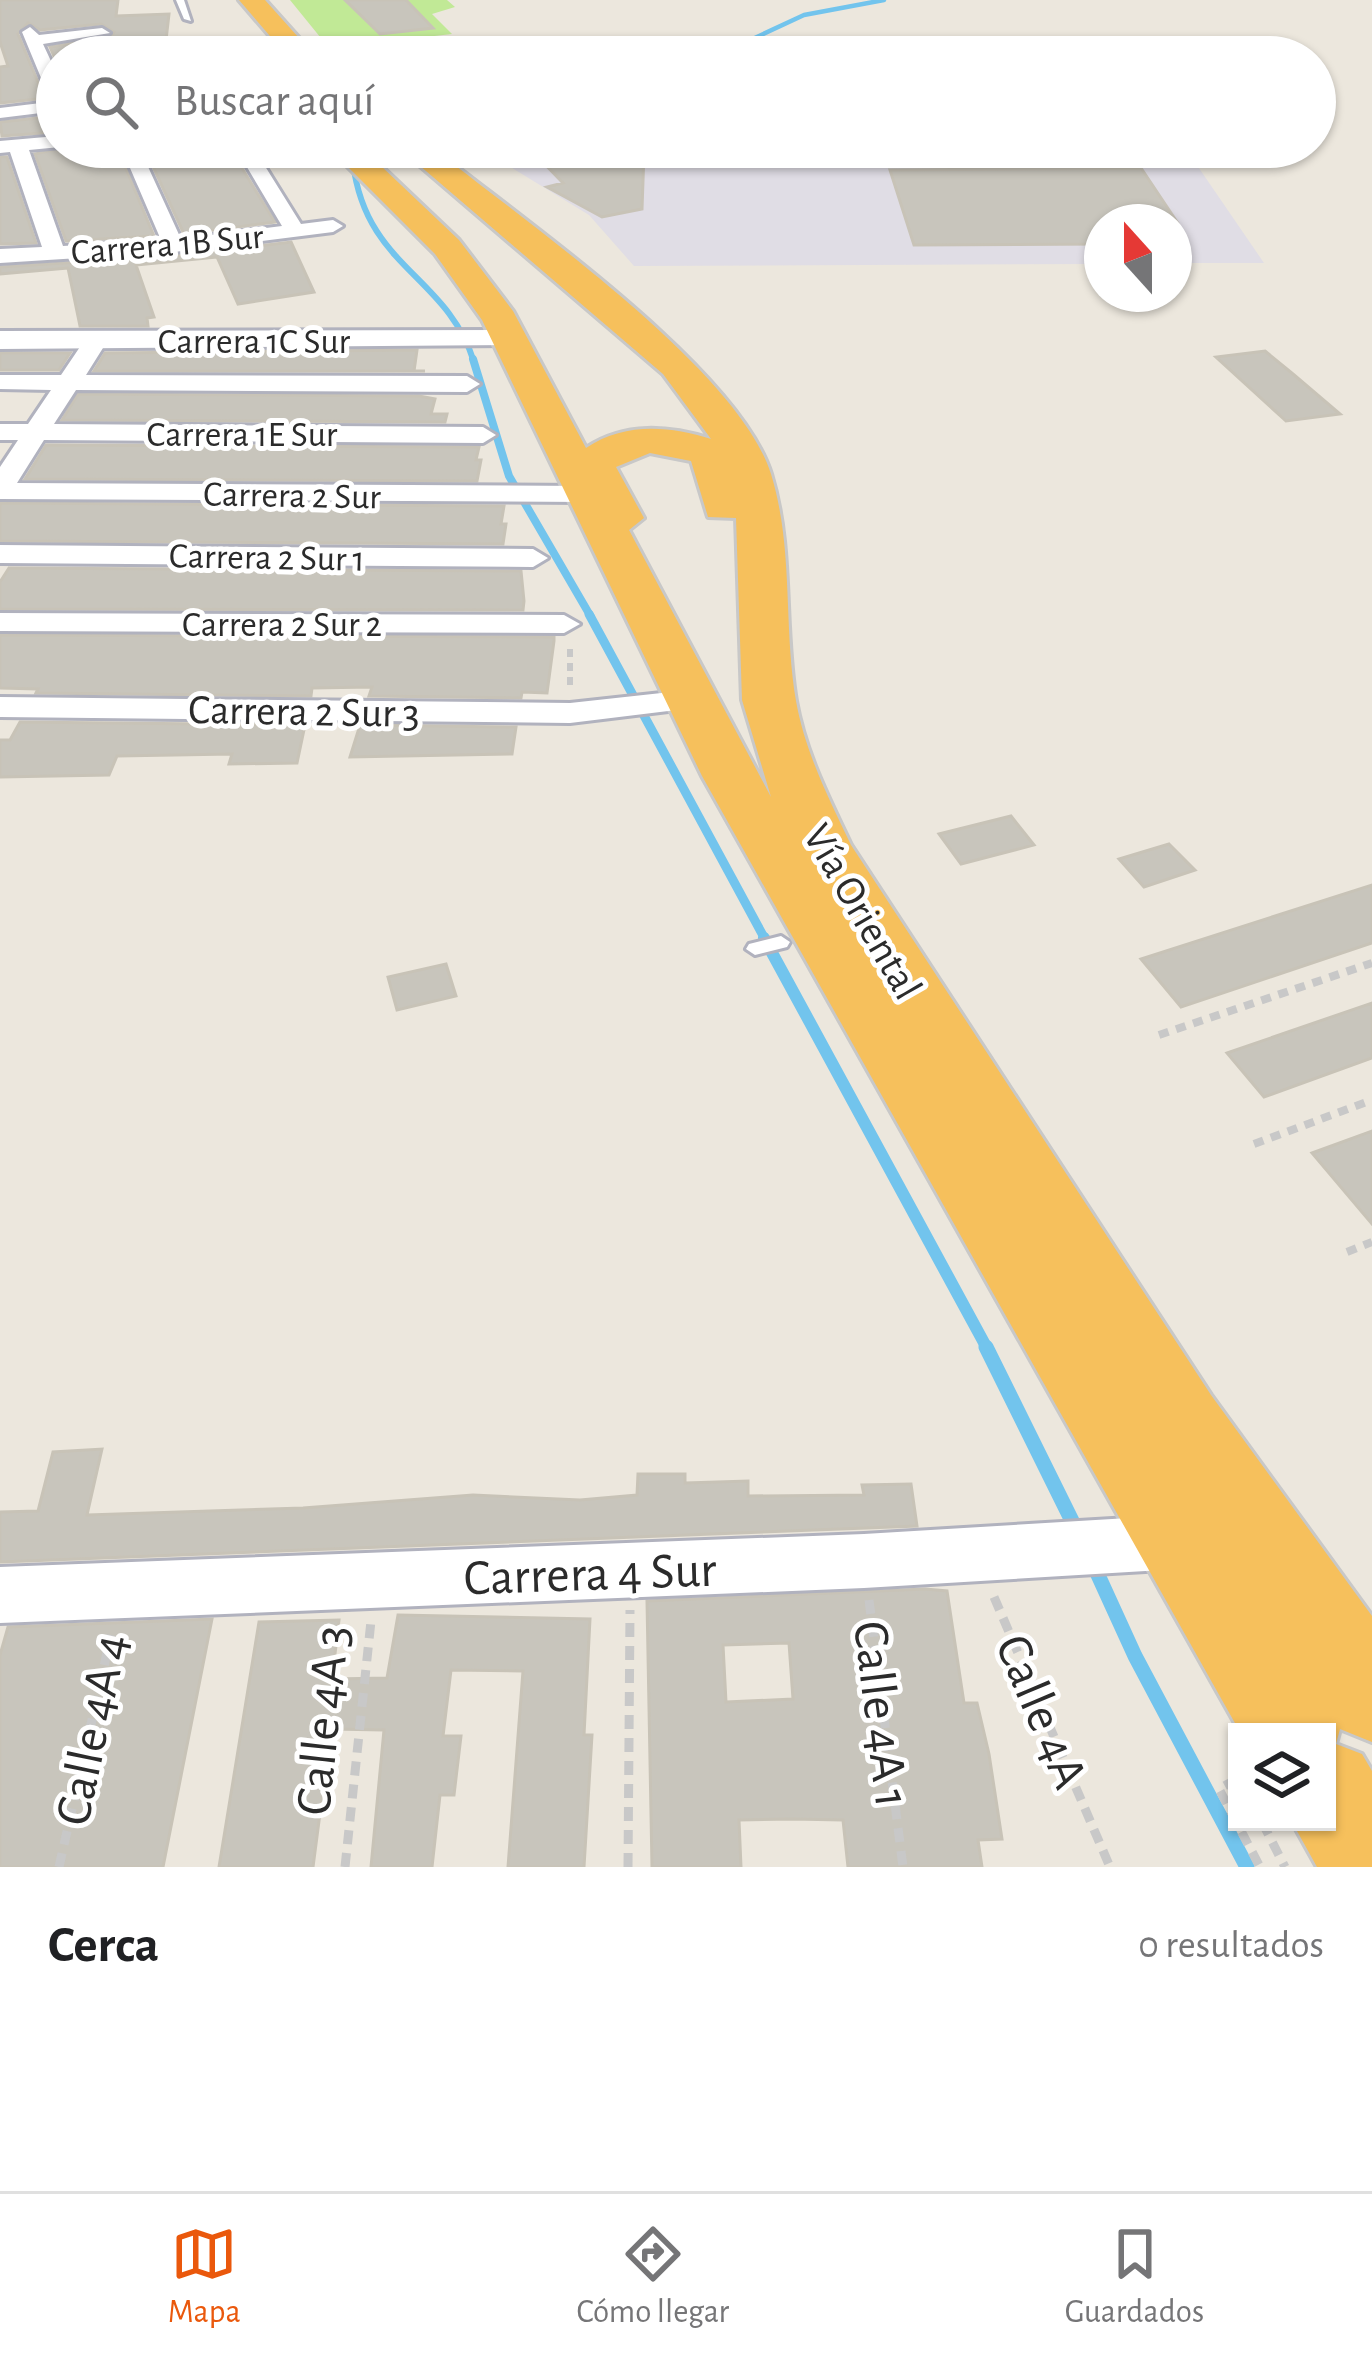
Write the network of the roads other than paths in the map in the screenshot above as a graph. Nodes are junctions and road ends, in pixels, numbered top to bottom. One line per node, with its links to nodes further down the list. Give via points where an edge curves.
1 (181, 0): 3 (lane)
2 (251, 0): 6 (highway)
3 (195, 10): 5 (highway)
4 (102, 33): 7 (street, via 32,36)
5 (217, 36)
6 (288, 36)
7 (36, 41)
8 (33, 87): 9 (street)
9 (36, 87)
10 (12, 90): 11 (street)
11 (10, 111)
12 (9, 147): 20 (street)
13 (139, 168): 19 (street)
14 (257, 168): 18 (street)
15 (366, 168): 25 (highway, Vía Oriental, via 447,247 500,320)
16 (439, 168): 24 (highway, Vía Oriental)
17 (333, 226): 18 (street, Carrera 1B Sur)
18 (295, 231): 19 (street, Carrera 1B Sur)
19 (174, 246): 20 (street, Carrera 1B Sur)
20 (56, 253): 21 (street, Carrera 1B Sur)
21 (0, 256)
22 (0, 340): 23 (street, Carrera 1C Sur)
23 (96, 340): 25 (street, Carrera 1C Sur); 27 (street)
24 (651, 343): 25 (highway, via 639,350 670,393 654,410 601,419 563,409 543,369); 33 (highway, Vía Oriental, via 727,427 748,469)
25 (487, 353): 27 (street); 32 (highway, Vía Oriental)
26 (0, 382): 27 (street)
27 (68, 383): 29 (street)
28 (0, 431): 29 (street, Carrera 1E Sur)
29 (35, 432): 30 (street, Carrera 1E Sur); 31 (street)
30 (483, 435)
31 (0, 490): 32 (street, Carrera 2 Sur)
32 (594, 512): 33 (highway, via 622,520 593,465 612,449 685,443 712,454 729,528); 38 (highway, Vía Oriental)
33 (763, 534): 44 (highway, Vía Oriental, via 769,700 786,766 823,848 1182,1422)
34 (0, 554): 35 (street, Carrera 2 Sur 1)
35 (533, 558)
36 (0, 622): 37 (street, Carrera 2 Sur 2)
37 (564, 624)
38 (672, 703): 39 (street, Carrera 2 Sur 3, via 609,712); 42 (highway, Vía Oriental, via 819,934)
39 (0, 706)
40 (782, 942): 41 (lane)
41 (755, 949)
42 (1179, 1542): 43 (street, Carrera 4 Sur); 45 (highway, Vía Oriental)
43 (0, 1595)
44 (1372, 1695)
45 (1288, 1723)
46 (1336, 1804): 47 (highway)
47 (1372, 1864)

